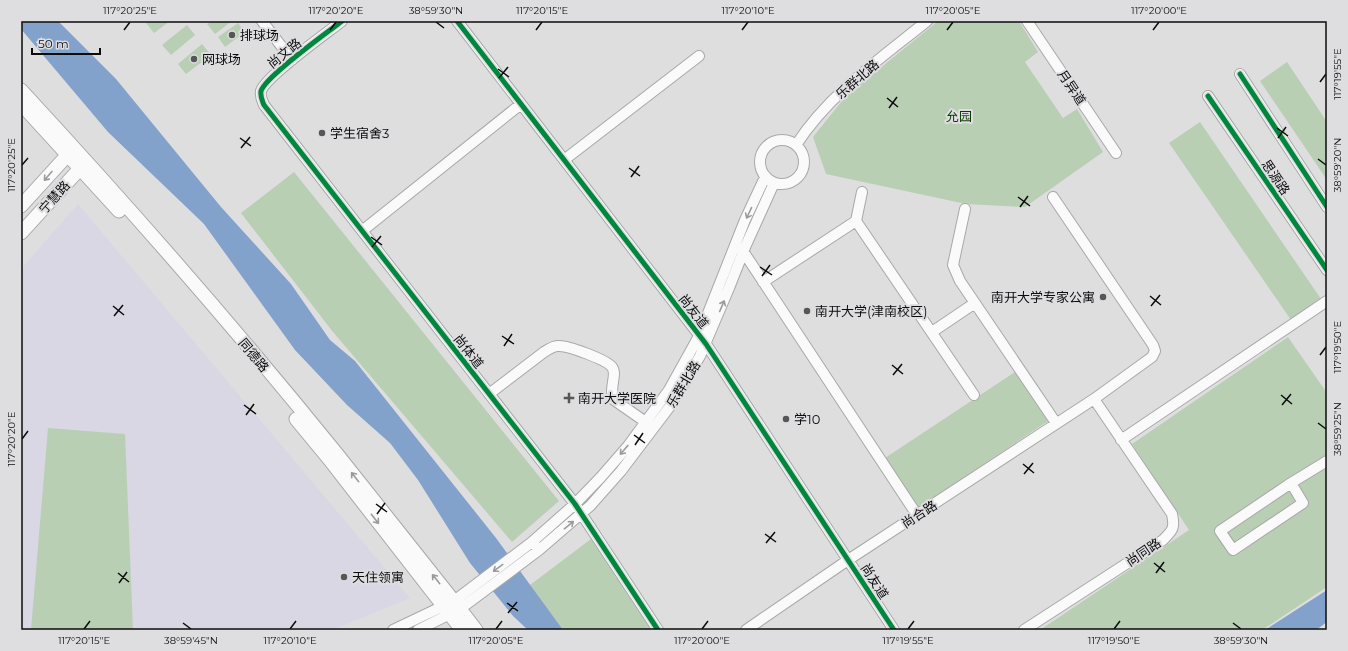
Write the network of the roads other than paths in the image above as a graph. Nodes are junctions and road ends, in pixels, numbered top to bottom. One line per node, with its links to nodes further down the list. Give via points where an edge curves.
1 (262, 21): 7 (street)
2 (342, 21): 7 (street, 尚文路)
3 (457, 21): 13 (street, 尚友道)
4 (927, 21): 14 (street, 乐群北路, via 848,85 812,123)
5 (1027, 21): 16 (street, 月异道)
6 (699, 56): 17 (street)
7 (292, 60): 10 (street, 尚文路, via 266,82)
8 (1240, 74): 24 (street, 思源路)
9 (21, 90): 15 (main road, 同德路)
10 (261, 90): 27 (street, 尚体道, via 260,97 264,105)
11 (1208, 96): 31 (street, 思源路)
12 (21, 104): 15 (main road, 同德路)
13 (521, 104): 17 (street, 尚友道); 27 (street)
14 (796, 145): 19 (street, via 778,140 767,146 760,158); 20 (street, via 804,155 802,174 787,185)
15 (71, 150): 18 (main road, 同德路); 23 (main road, 宁慧路, one-way to 23)
16 (1116, 153)
17 (564, 160): 36 (street, 尚友道)
18 (83, 164): 28 (main road, 宁慧路); 52 (main road, 同德路)
19 (765, 177): 20 (street); 29 (street, 乐群北路, one-way to 29)
20 (774, 183): 30 (street, 乐群北路)
21 (862, 192): 26 (street)
22 (1053, 197): 40 (street, 尚合路, via 1155,351 1152,357)
23 (21, 206)
24 (1327, 207)
25 (965, 209): 34 (street, via 953,265)
26 (856, 221): 32 (street); 35 (street)
27 (362, 231): 38 (street, 尚体道)
28 (21, 233)
29 (736, 242): 30 (street); 36 (street, 乐群北路)
30 (743, 252): 32 (street); 37 (street, 乐群北路, one-way to 30)
31 (1327, 270)
32 (763, 282): 49 (street)
33 (1327, 300): 44 (street)
34 (975, 303): 35 (street); 42 (street)
35 (932, 332): 39 (street)
36 (699, 336): 37 (street, 尚友道); 41 (street, 乐群北路, via 669,390)
37 (706, 344): 43 (street, 乐群北路); 51 (street, 尚友道)
38 (489, 394): 41 (street, via 544,352 553,347 564,346 602,359 612,367 614,374 611,393 614,400); 47 (street, 尚体道)
39 (974, 395)
40 (1094, 400): 42 (street, 尚合路); 44 (street, 尚同路)
41 (646, 422): 43 (street); 47 (street, 乐群北路, one-way to 47, via 628,446)
42 (1056, 424): 49 (street, 尚合路)
43 (655, 429): 48 (street, 乐群北路)
44 (1121, 440): 60 (street, 尚同路, via 1172,514 1174,524 1170,533)
45 (1327, 461): 46 (street)
46 (1290, 483): 46 (street, via 1220,531 1233,550 1303,503)
47 (575, 504): 48 (street, 尚体道); 50 (street, 乐群北路)
48 (582, 514): 50 (street, 乐群北路, one-way to 48); 57 (street, 尚体道)
49 (917, 515): 51 (street, 尚合路)
50 (536, 546): 52 (street, 乐群北路)
51 (848, 560): 58 (street, 尚合路); 59 (street, 尚友道)
52 (452, 608): 53 (street); 54 (street); 55 (main road, 同德路); 56 (main road, 同德路)
53 (393, 630)
54 (418, 630)
55 (462, 630)
56 (476, 630)
57 (658, 630)
58 (746, 630)
59 (894, 630)
60 (1024, 630)

